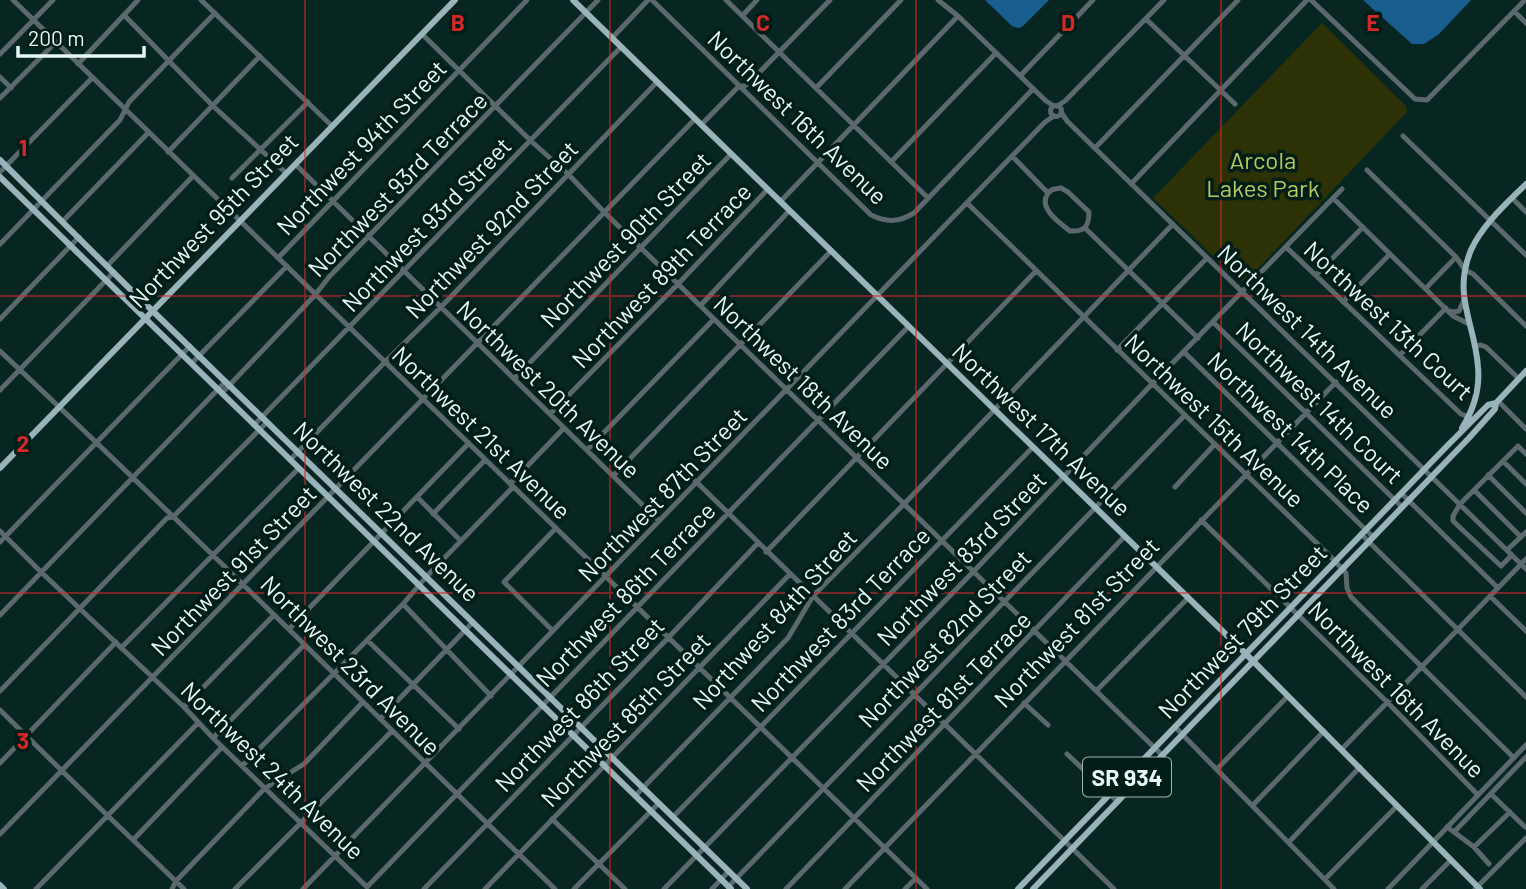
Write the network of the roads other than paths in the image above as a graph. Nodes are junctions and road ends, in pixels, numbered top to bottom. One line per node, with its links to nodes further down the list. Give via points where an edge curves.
1 (13, 0): 27 (street, Northwest 21st Avenue)
2 (53, 0): 27 (street)
3 (138, 0): 23 (street)
4 (201, 0): 22 (street)
5 (455, 0): 29 (main road, Northwest 95th Street)
6 (527, 0): 40 (street, Northwest 94th Street)
7 (573, 0): 21 (main road, Northwest 17th Avenue)
8 (597, 0): 21 (street, Northwest 93rd Terrace)
9 (650, 0): 30 (street); 45 (street, Northwest 16th Avenue)
10 (726, 0): 24 (street)
11 (757, 0): 24 (street)
12 (830, 0): 33 (street, Northwest 91st Street)
13 (901, 0): 47 (street)
14 (938, 0): 25 (street)
15 (1093, 0): 41 (street)
16 (1164, 0): 26 (street)
17 (1238, 0): 37 (street)
18 (1309, 0): 20 (street, via 1422,101); 49 (street)
19 (1525, 0): 20 (street)
20 (1514, 11): 28 (street)
21 (586, 12): 30 (main road, Northwest 17th Avenue); 54 (street, Northwest 93rd Terrace)
22 (215, 13): 36 (street); 38 (street)
23 (124, 15): 38 (street); 39 (street)
24 (741, 16): 33 (street)
25 (958, 16): 34 (street); 58 (street)
26 (1146, 19): 37 (street); 56 (street)
27 (33, 20): 31 (street, Northwest 21st Avenue); 35 (street)
28 (1526, 23)
29 (422, 34): 40 (street, Northwest 18th Avenue); 59 (main road, Northwest 95th Street)
30 (612, 38): 32 (main road, Northwest 17th Avenue)
31 (56, 42): 39 (street, Northwest 21st Avenue); 46 (street)
32 (621, 47): 44 (main road, Northwest 17th Avenue); 62 (street, Northwest 93rd Street)
33 (779, 52): 45 (street, Northwest 91st Street, via 749,83); 47 (street)
34 (996, 52): 41 (street); 69 (street)
35 (0, 54)
36 (260, 56): 51 (street); 53 (street)
37 (1185, 56): 49 (street); 63 (street)
38 (169, 62): 53 (street); 55 (street)
39 (78, 64): 43 (street, Northwest 21st Avenue)
40 (459, 70): 54 (street, Northwest 18th Avenue); 88 (street, Northwest 94th Street)
41 (1020, 76): 48 (street)
42 (0, 77): 46 (street)
43 (92, 78): 55 (street, Northwest 21st Avenue); 72 (street)
44 (657, 82): 57 (main road, Northwest 17th Avenue); 76 (street, Northwest 92nd Street)
45 (739, 86): 57 (street, Northwest 91st Street); 70 (street, Northwest 16th Avenue)
46 (10, 88): 50 (street)
47 (816, 88): 58 (street)
48 (1033, 89): 56 (street); 84 (street)
49 (1221, 91): 52 (street); 79 (street)
50 (0, 98)
51 (308, 102): 59 (street); 64 (street)
52 (1235, 104)
53 (213, 106): 64 (street); 65 (street)
54 (495, 106): 62 (street, Northwest 18th Avenue); 101 (street, Northwest 93rd Terrace)
55 (125, 110): 60 (street, Northwest 21st Avenue); 87 (street)
56 (1056, 111): 63 (street, Northwest 14th Avenue); 67 (street, Northwest 87th Street)
57 (698, 122): 66 (main road, Northwest 17th Avenue); 93 (street, Northwest 91st Street)
58 (854, 125): 69 (street); 70 (street)
59 (332, 126): 71 (main road, Northwest 95th Street)
60 (148, 133): 65 (street, Northwest 21st Avenue); 96 (street)
61 (1403, 136): 97 (street)
62 (531, 141): 76 (street, Northwest 18th Avenue); 118 (street, Northwest 93rd Street)
63 (1094, 148): 79 (street, Northwest 14th Avenue)
64 (260, 149): 74 (street); 78 (street)
65 (168, 152): 77 (street, Northwest 21st Avenue)
66 (731, 154): 81 (main road, Northwest 17th Avenue); 106 (street, Northwest 90th Street)
67 (1012, 156): 83 (street); 90 (street, Northwest 87th Street)
68 (0, 160): 72 (main road, Northwest 22nd Avenue)
69 (891, 162): 84 (street)
70 (817, 163): 84 (street, Northwest 16th Avenue, via 882,220 905,218); 89 (street)
71 (295, 164): 74 (main road, Northwest 95th Street); 88 (street, Northwest 20th Avenue)
72 (6, 166): 75 (street); 87 (main road, Northwest 22nd Avenue)
73 (1367, 170): 111 (street)
74 (286, 173): 95 (main road, Northwest 95th Street)
75 (0, 175): 91 (main road, Northwest 22nd Avenue)
76 (569, 175): 93 (street, Northwest 18th Avenue); 132 (street, Northwest 92nd Street)
77 (193, 176): 95 (street, Northwest 21st Avenue); 114 (street)
78 (232, 178)
79 (1131, 184): 98 (street, Northwest 14th Avenue)
80 (1526, 184): 86 (main road, SR 934)
81 (768, 189): 89 (main road, Northwest 17th Avenue); 123 (street, Northwest 89th Terrace)
82 (1342, 190): 85 (street, Northwest 83rd Street)
83 (1048, 192): 100 (street, via 1046,209 1070,231); 100 (street, Northwest 14th Court, via 1061,188 1089,212)
84 (928, 198)
85 (1333, 198): 99 (street); 105 (street, Northwest 83rd Street)
86 (1512, 198): 94 (street); 97 (main road, SR 934)
87 (42, 201): 91 (street); 96 (main road, Northwest 22nd Avenue)
88 (332, 201): 101 (street, Northwest 20th Avenue); 112 (street, Northwest 94th Street)
89 (780, 202): 92 (main road, Northwest 17th Avenue)
90 (967, 203): 119 (street, Northwest 15th Avenue); 127 (street, Northwest 87th Street)
91 (33, 209): 103 (street); 104 (main road, Northwest 22nd Avenue)
92 (789, 211): 107 (main road, Northwest 17th Avenue); 131 (street)
93 (604, 212): 106 (street, Northwest 18th Avenue); 145 (street, Northwest 91st Street)
94 (1526, 212)
95 (241, 220): 112 (street, Northwest 21st Avenue); 134 (main road, Northwest 95th Street)
96 (63, 221): 102 (main road, Northwest 22nd Avenue)
97 (1490, 221): 109 (main road, SR 934); 110 (street)
98 (1173, 224): 113 (street, Northwest 14th Avenue); 116 (street, Northwest 84th Street)
99 (1363, 227): 108 (street); 121 (street)
100 (1085, 228): 116 (street, Northwest 14th Court)
101 (368, 236): 118 (street, Northwest 20th Avenue); 126 (street, Northwest 93rd Terrace)
102 (79, 237): 104 (street); 114 (main road, Northwest 22nd Avenue)
103 (0, 244)
104 (70, 246): 122 (main road, Northwest 22nd Avenue); 137 (street)
105 (1286, 247): 121 (street, Northwest 13th Court); 125 (street, Northwest 83rd Street)
106 (642, 248): 123 (street, Northwest 18th Avenue); 160 (street, Northwest 90th Street)
107 (831, 251): 127 (main road, Northwest 17th Avenue); 146 (street)
108 (1391, 254): 124 (street); 129 (street)
109 (1470, 254): 111 (street); 117 (main road, SR 934)
110 (1526, 255)
111 (1456, 257): 117 (street); 124 (street)
112 (278, 258): 115 (street, Northwest 21st Avenue)
113 (1207, 258): 125 (street, Northwest 14th Avenue); 130 (street)
114 (107, 266): 120 (main road, Northwest 22nd Avenue)
115 (287, 266): 126 (street, Northwest 21st Avenue); 153 (street, Northwest 94th Street)
116 (1128, 270): 130 (street, Northwest 14th Court); 135 (street, Northwest 84th Street)
117 (1465, 270): 128 (main road, SR 934); 141 (street)
118 (404, 271): 132 (street, Northwest 20th Avenue); 142 (street, Northwest 93rd Street)
119 (1037, 271): 135 (street, Northwest 15th Avenue); 157 (street)
120 (114, 272): 122 (street); 134 (main road, Northwest 22nd Avenue)
121 (1316, 275): 129 (street, Northwest 13th Court)
122 (106, 281): 136 (main road, Northwest 22nd Avenue); 158 (street)
123 (678, 284): 131 (street, Northwest 18th Avenue); 173 (street, Northwest 89th Terrace)
124 (1426, 288): 133 (street)
125 (1243, 292): 139 (street, Northwest 83rd Street); 162 (street, Northwest 14th Avenue)
126 (315, 295): 142 (street, Northwest 21st Avenue); 163 (street, Northwest 93rd Terrace)
127 (877, 296): 143 (main road, Northwest 17th Avenue); 165 (street, Northwest 87th Street)
128 (1464, 300): 133 (street, via 1459,311); 140 (main road, SR 934)
129 (1343, 302): 154 (street, Northwest 13th Court)
130 (1163, 303): 144 (street, Northwest 14th Court); 149 (street)
131 (701, 305): 138 (street, Northwest 18th Avenue)
132 (441, 307): 145 (street, Northwest 20th Avenue); 155 (street, Northwest 92nd Street)
133 (1447, 309): 140 (street); 154 (street)
134 (152, 310): 136 (main road, Northwest 95th Street); 147 (main road, Northwest 22nd Avenue)
135 (1083, 317): 149 (street, Northwest 15th Avenue); 171 (street, Northwest 84th Street)
136 (145, 318): 152 (main road, Northwest 22nd Avenue); 170 (main road, Northwest 95th Street)
137 (0, 319)
138 (714, 319): 146 (street, Northwest 18th Avenue); 187 (street)
139 (1213, 322): 144 (street, Northwest 83rd Street); 172 (street, Northwest 14th Court)
140 (1469, 324): 148 (main road, SR 934)
141 (1526, 326)
142 (349, 327): 155 (street, Northwest 21st Avenue); 176 (street, Northwest 93rd Street)
143 (908, 327): 157 (main road, Northwest 17th Avenue); 177 (street, Northwest 86th Terrace)
144 (1198, 338): 151 (street, Northwest 83rd Street)
145 (477, 343): 160 (street, Northwest 20th Avenue); 168 (street, Northwest 91st Street)
146 (741, 344): 165 (street, Northwest 18th Avenue); 200 (street)
147 (190, 346): 152 (street); 153 (main road, Northwest 22nd Avenue)
148 (1475, 346): 161 (street, via 1486,347); 175 (main road, SR 934, via 1478,382)
149 (1117, 350): 164 (street, Northwest 15th Avenue)
150 (0, 351): 158 (street, Northwest 23rd Avenue)
151 (1184, 352): 164 (street, Northwest 83rd Street); 184 (street, Northwest 14th Place)
152 (183, 354): 156 (main road, Northwest 22nd Avenue); 182 (street)
153 (200, 355): 156 (street, Northwest 94th Street); 163 (main road, Northwest 22nd Avenue)
154 (1400, 355): 175 (street, Northwest 13th Court)
155 (385, 362): 168 (street, Northwest 21st Avenue); 188 (street, Northwest 92nd Street)
156 (192, 363): 167 (main road, Northwest 22nd Avenue)
157 (947, 363): 171 (main road, Northwest 17th Avenue); 190 (street)
158 (19, 369): 166 (street); 170 (street, Northwest 23rd Avenue)
159 (1526, 371): 161 (main road, Northwest 79th Street / SR 934)
160 (514, 379): 173 (street, Northwest 20th Avenue)
161 (1519, 379): 169 (main road, Northwest 79th Street / SR 934)
162 (1336, 382): 172 (street, Northwest 81st Street); 197 (street, Northwest 14th Avenue)
163 (228, 383): 167 (street, Northwest 93rd Terrace); 176 (main road, Northwest 22nd Avenue)
164 (1153, 383): 174 (street, Northwest 15th Avenue); 202 (street, Northwest 83rd Street)
165 (787, 389): 177 (street, Northwest 18th Avenue); 204 (street, Northwest 87th Street)
166 (0, 390)
167 (220, 391): 178 (main road, Northwest 22nd Avenue); 203 (street, Northwest 93rd Terrace)
168 (424, 399): 183 (street, Northwest 21st Avenue); 208 (street, Northwest 91st Street)
169 (1497, 402): 180 (street, Northwest 13th Court); 181 (main road, Northwest 79th Street); 201 (main road, Northwest 79th Street / SR 934, via 1495,410)
170 (59, 407): 182 (street, Northwest 23rd Avenue); 195 (main road, Northwest 95th Street)
171 (995, 409): 186 (main road, Northwest 17th Avenue); 215 (street, Northwest 84th Street)
172 (1305, 413): 184 (street, Northwest 81st Street); 213 (street, Northwest 14th Court)
173 (550, 414): 179 (street, Northwest 20th Avenue)
174 (1185, 415): 185 (street, Northwest 15th Avenue); 217 (street, Northwest 82nd Street)
175 (1469, 417): 181 (main road, SR 934)
176 (265, 419): 178 (street, Northwest 93rd Street); 188 (main road, Northwest 22nd Avenue)
177 (818, 419): 190 (street, Northwest 18th Avenue); 219 (street, Northwest 86th Terrace)
178 (257, 428): 191 (main road, Northwest 22nd Avenue); 222 (street, Northwest 93rd Street)
179 (564, 428): 187 (street, Northwest 20th Avenue); 206 (street)
180 (1526, 429)
181 (1460, 433): 197 (main road, Northwest 79th Street / SR 934)
182 (96, 443): 203 (street, Northwest 23rd Avenue); 231 (street)
183 (469, 443): 192 (street, Northwest 21st Avenue); 212 (street)
184 (1276, 443): 198 (street, Northwest 81st Street); 227 (street, Northwest 14th Place)
185 (1215, 444): 198 (street, Northwest 15th Avenue); 207 (street)
186 (1033, 447): 202 (main road, Northwest 17th Avenue); 233 (street, Northwest 83rd Terrace)
187 (587, 450): 200 (street, Northwest 20th Avenue)
188 (298, 452): 191 (street, Northwest 92nd Street); 208 (main road, Northwest 22nd Avenue)
189 (1526, 454): 193 (street, via 1518,446)
190 (856, 457): 215 (street, Northwest 18th Avenue); 238 (street)
191 (290, 460): 196 (main road, Northwest 22nd Avenue)
192 (485, 460): 206 (street, Northwest 21st Avenue); 221 (street)
193 (1503, 461): 199 (street); 205 (street)
194 (680, 466): 204 (street)
195 (0, 468)
196 (299, 468): 211 (main road, Northwest 22nd Avenue); 240 (street)
197 (1424, 469): 201 (street, Northwest 14th Avenue); 210 (main road, Northwest 79th Street / SR 934)
198 (1246, 474): 223 (street, Northwest 81st Street); 241 (street, Northwest 15th Avenue)
199 (1489, 475): 209 (street); 220 (street)
200 (613, 476): 224 (street, Northwest 20th Avenue)
201 (1432, 476): 214 (main road, Northwest 79th Street / SR 934); 216 (street, Northwest 14th Avenue)
202 (1064, 477): 217 (main road, Northwest 17th Avenue); 245 (street, Northwest 83rd Street)
203 (132, 478): 222 (street, Northwest 23rd Avenue); 246 (street, Northwest 93rd Terrace)
204 (696, 483): 219 (street); 224 (street, Northwest 87th Street)
205 (1526, 484)
206 (512, 486): 225 (street, Northwest 21st Avenue); 234 (street)
207 (1175, 487)
208 (336, 489): 211 (street, Northwest 91st Street); 228 (main road, Northwest 22nd Avenue)
209 (1474, 490): 216 (street); 229 (street)
210 (1401, 494): 213 (main road, Northwest 79th Street / SR 934); 214 (street, Northwest 14th Court)
211 (328, 497): 236 (main road, Northwest 22nd Avenue); 250 (street, Northwest 91st Street)
212 (418, 498): 221 (street); 228 (street)
213 (1395, 500): 218 (street, Northwest 14th Court); 227 (main road, Northwest 79th Street / SR 934)
214 (1408, 500): 218 (main road, Northwest 79th Street / SR 934); 252 (street, Northwest 14th Court)
215 (905, 503): 233 (street, Northwest 18th Avenue); 253 (street, Northwest 84th Street)
216 (1461, 503): 239 (street, Northwest 14th Avenue); 239 (street, via 1453,521 1501,566)
217 (1095, 507): 230 (main road, Northwest 17th Avenue); 256 (street, Northwest 82nd Street)
218 (1402, 507): 232 (main road, Northwest 79th Street / SR 934)
219 (727, 513): 237 (street); 258 (street, Northwest 86th Terrace)
220 (1526, 513)
221 (433, 514): 234 (street)
222 (173, 517): 240 (street, Northwest 23rd Avenue); 260 (street, Northwest 93rd Street)
223 (1201, 520): 243 (street, Northwest 81st Street); 259 (street, Northwest 16th Avenue)
224 (659, 522): 248 (street, Northwest 87th Street)
225 (556, 528): 248 (street, Northwest 21st Avenue); 268 (street, via 504,582)
226 (0, 531): 231 (street, Northwest 24th Avenue)
227 (1364, 532): 232 (street, Northwest 14th Place); 241 (main road, Northwest 79th Street / SR 934)
228 (382, 533): 236 (street); 249 (main road, Northwest 22nd Avenue)
229 (1523, 534): 239 (street)
230 (1125, 536): 243 (main road, Northwest 17th Avenue); 269 (street, Northwest 81st Terrace)
231 (5, 537): 235 (street); 246 (street, Northwest 24th Avenue)
232 (1371, 539): 244 (main road, Northwest 79th Street / SR 934); 267 (street, Northwest 14th Place)
233 (942, 540): 245 (street, Northwest 18th Avenue); 271 (street, Northwest 83rd Terrace)
234 (461, 541): 249 (street)
235 (0, 542)
236 (374, 542): 251 (main road, Northwest 22nd Avenue); 265 (street)
237 (758, 543): 238 (street); 272 (street, Northwest 86th Street)
238 (766, 552): 247 (street)
239 (1510, 553): 242 (street, Northwest 14th Avenue)
240 (212, 555): 250 (street, Northwest 23rd Avenue); 276 (street)
241 (1336, 561): 244 (street, Northwest 15th Avenue); 259 (main road, Northwest 79th Street / SR 934)
242 (1525, 564): 252 (street)
243 (1156, 566): 255 (main road, Northwest 17th Avenue); 279 (street, Northwest 81st Street)
244 (1343, 568): 261 (main road, Northwest 79th Street / SR 934); 284 (street, Northwest 15th Avenue, via 1351,597)
245 (974, 571): 256 (street, Northwest 18th Avenue); 281 (street, Northwest 83rd Street)
246 (41, 572): 260 (street, Northwest 24th Avenue); 262 (street, Northwest 93rd Terrace)
247 (790, 574): 253 (street); 283 (street, Northwest 85th Street)
248 (606, 576): 258 (street, Northwest 21st Avenue); 268 (street, Northwest 87th Street)
249 (426, 577): 251 (street); 264 (main road, Northwest 22nd Avenue)
250 (244, 584): 263 (street, Northwest 23rd Avenue); 287 (street, Northwest 91st Street)
251 (419, 586): 257 (street); 266 (main road, Northwest 22nd Avenue)
252 (1498, 588): 254 (street)
253 (813, 596): 271 (street); 296 (street, Northwest 84th Street, via 788,638)
254 (1490, 596): 267 (street); 270 (street)
255 (1188, 598): 278 (main road, Northwest 17th Avenue); 289 (street)
256 (1005, 601): 269 (street, Northwest 18th Avenue); 291 (street, Northwest 82nd Street)
257 (403, 604): 273 (street); 277 (street)
258 (637, 607): 272 (street, Northwest 21st Avenue); 294 (street, Northwest 86th Terrace)
259 (1291, 607): 261 (street, Northwest 16th Avenue); 278 (main road, Northwest 79th Street / SR 934)
260 (79, 608): 274 (street, Northwest 24th Avenue); 290 (street, Northwest 93rd Street)
261 (1298, 614): 280 (main road, Northwest 79th Street / SR 934); 299 (street, Northwest 16th Avenue)
262 (0, 615)
263 (274, 615): 265 (street, Northwest 23rd Avenue); 301 (street)
264 (473, 622): 266 (street); 282 (main road, Northwest 22nd Avenue)
265 (289, 629): 275 (street, Northwest 23rd Avenue)
266 (465, 630): 277 (street); 286 (main road, Northwest 22nd Avenue)
267 (1458, 630): 284 (street); 295 (street, Northwest 14th Place)
268 (553, 631): 282 (street, Northwest 87th Street)
269 (1035, 631): 279 (street, Northwest 18th Avenue); 305 (street, Northwest 81st Terrace)
270 (1526, 631)
271 (851, 633): 281 (street); 308 (street, Northwest 83rd Terrace)
272 (668, 638): 283 (street, Northwest 21st Avenue); 307 (street, Northwest 86th Street)
273 (368, 640): 285 (street); 288 (street)
274 (116, 642): 276 (street, Northwest 24th Avenue); 315 (street)
275 (304, 645): 285 (street, Northwest 23rd Avenue); 316 (street)
276 (121, 648): 287 (street, Northwest 24th Avenue)
277 (446, 649): 288 (street); 292 (street)
278 (1246, 654): 280 (main road, Northwest 17th Avenue); 309 (main road, Northwest 79th Street / SR 934)
279 (1066, 661): 289 (street, Northwest 18th Avenue); 298 (street, Northwest 81st Street)
280 (1254, 661): 293 (main road, Northwest 17th Avenue); 313 (main road, Northwest 79th Street / SR 934)
281 (883, 664): 291 (street); 325 (street, Northwest 83rd Street)
282 (519, 666): 286 (street, Northwest 87th Street); 294 (main road, Northwest 22nd Avenue)
283 (699, 667): 296 (street, Northwest 21st Avenue); 324 (street, Northwest 85th Street)
284 (1421, 668): 299 (street); 327 (street, Northwest 15th Avenue)
285 (333, 673): 297 (street, Northwest 23rd Avenue); 331 (street)
286 (511, 674): 292 (street, Northwest 87th Street); 300 (main road, Northwest 22nd Avenue)
287 (153, 677): 301 (street, Northwest 24th Avenue); 334 (street, Northwest 91st Street)
288 (413, 684): 303 (street); 310 (street)
289 (1097, 690): 318 (street, Northwest 18th Avenue)
290 (0, 691)
291 (914, 695): 305 (street); 336 (street, Northwest 82nd Street)
292 (491, 696): 310 (street, Northwest 87th Street)
293 (1288, 696): 312 (main road, Northwest 17th Avenue); 333 (street)
294 (550, 697): 300 (street, Northwest 86th Terrace); 307 (main road, Northwest 22nd Avenue)
295 (1526, 697)
296 (730, 698): 308 (street, Northwest 21st Avenue); 335 (street, Northwest 84th Street)
297 (363, 702): 303 (street, Northwest 23rd Avenue); 337 (street, via 304,764)
298 (1024, 703): 306 (street); 321 (street, Northwest 81st Street)
299 (1388, 703): 320 (street); 341 (street, Northwest 16th Avenue)
300 (542, 705): 314 (main road, Northwest 22nd Avenue); 338 (street, Northwest 86th Terrace)
301 (184, 707): 304 (street, Northwest 24th Avenue)
302 (0, 710): 315 (street)
303 (380, 719): 311 (street, Northwest 23rd Avenue)
304 (198, 723): 316 (street, Northwest 24th Avenue); 349 (street)
305 (944, 724): 321 (street); 351 (street, Northwest 81st Terrace)
306 (1048, 725)
307 (581, 727): 314 (street, Northwest 86th Street); 324 (main road, Northwest 22nd Avenue)
308 (761, 727): 325 (street, Northwest 21st Avenue); 350 (street, Northwest 83rd Terrace)
309 (1175, 727): 313 (street); 318 (main road, Northwest 79th Street / SR 934)
310 (459, 729): 329 (street, Northwest 87th Street)
311 (392, 731): 329 (street, Northwest 23rd Avenue); 353 (street)
312 (1324, 731): 320 (main road, Northwest 17th Avenue); 345 (street)
313 (1183, 734): 323 (main road, Northwest 79th Street / SR 934); 333 (street)
314 (573, 735): 330 (main road, Northwest 22nd Avenue); 354 (street, Northwest 86th Street)
315 (26, 736): 328 (street); 334 (street)
316 (213, 738): 317 (street, Northwest 24th Avenue)
317 (222, 747): 331 (street, Northwest 24th Avenue); 360 (street)
318 (1155, 748): 323 (street, Northwest 18th Avenue); 339 (main road, Northwest 79th Street / SR 934)
319 (1525, 748): 327 (street)
320 (1342, 749): 332 (main road, Northwest 17th Avenue)
321 (975, 753): 361 (street); 366 (street, Northwest 81st Street)
322 (1067, 754): 339 (street)
323 (1163, 755): 343 (main road, Northwest 79th Street / SR 934)
324 (612, 757): 330 (street, Northwest 85th Street); 335 (main road, Northwest 22nd Avenue)
325 (792, 757): 336 (street, Northwest 21st Avenue); 365 (street, Northwest 83rd Street)
326 (1526, 757): 340 (street)
327 (1514, 758): 341 (street)
328 (0, 763)
329 (425, 763): 338 (street, Northwest 23rd Avenue); 370 (street, Northwest 87th Street)
330 (604, 765): 342 (main road, Northwest 22nd Avenue); 352 (street, Northwest 85th Street)
331 (242, 766): 337 (street, Northwest 24th Avenue)
332 (1360, 767): 346 (main road, Northwest 17th Avenue); 363 (street)
333 (1217, 769): 345 (street)
334 (62, 771): 349 (street); 358 (street, Northwest 91st Street)
335 (643, 788): 342 (street, Northwest 84th Street); 344 (main road, Northwest 22nd Avenue)
336 (824, 788): 351 (street, Northwest 21st Avenue); 375 (street, Northwest 82nd Street)
337 (264, 789): 353 (street, Northwest 24th Avenue); 379 (street)
338 (456, 794): 354 (street, Northwest 23rd Avenue); 383 (street, Northwest 86th Terrace)
339 (1110, 794): 343 (street); 361 (main road, Northwest 79th Street / SR 934)
340 (1491, 794): 348 (street); 357 (street)
341 (1478, 795): 355 (street)
342 (635, 796): 347 (main road, Northwest 22nd Avenue)
343 (1118, 802): 367 (main road, Northwest 79th Street / SR 934)
344 (659, 803): 347 (street); 350 (main road, Northwest 22nd Avenue)
345 (1252, 805): 363 (street)
346 (1397, 806): 362 (main road, Northwest 17th Avenue); 378 (street)
347 (651, 811): 369 (main road, Northwest 22nd Avenue); 372 (street)
348 (1510, 812): 356 (street); 364 (street)
349 (108, 816): 360 (street); 387 (street)
350 (673, 817): 365 (main road, Northwest 22nd Avenue)
351 (854, 818): 366 (street, Northwest 21st Avenue); 400 (street, Northwest 81st Terrace)
352 (552, 819): 368 (street, Northwest 85th Street); 372 (street)
353 (300, 822): 370 (street, Northwest 24th Avenue); 390 (street)
354 (487, 823): 368 (street, Northwest 23rd Avenue); 392 (street, Northwest 86th Street)
355 (1447, 827): 357 (street); 362 (street)
356 (1525, 827)
357 (1454, 832): 364 (street)
358 (0, 834)
359 (1526, 838): 385 (street)
360 (133, 840): 379 (street)
361 (1065, 841): 367 (street); 381 (main road, Northwest 79th Street / SR 934)
362 (1433, 841): 371 (main road, Northwest 17th Avenue); 409 (street)
363 (1289, 842): 378 (street)
364 (1474, 847): 373 (street)
365 (705, 848): 369 (street, Northwest 83rd Street); 374 (main road, Northwest 22nd Avenue)
366 (884, 848): 376 (street, Northwest 21st Avenue); 401 (street, Northwest 81st Street)
367 (1073, 848): 380 (street); 405 (main road, Northwest 79th Street / SR 934)
368 (519, 854): 393 (street, Northwest 85th Street); 394 (street, Northwest 23rd Avenue)
369 (697, 855): 377 (main road, Northwest 22nd Avenue); 397 (street, Northwest 83rd Street)
370 (335, 857): 383 (street, Northwest 24th Avenue); 391 (street, Northwest 87th Street)
371 (1451, 860): 385 (main road, Northwest 17th Avenue); 410 (street)
372 (599, 864): 395 (street); 396 (street)
373 (1489, 864)
374 (729, 871): 375 (main road, Northwest 22nd Avenue); 377 (street)
375 (736, 878): 384 (street, Northwest 82nd Street); 399 (main road, Northwest 22nd Avenue)
376 (916, 878): 402 (street); 403 (street, Northwest 21st Avenue)
377 (721, 879): 384 (main road, Northwest 22nd Avenue); 398 (street)
378 (1325, 879): 408 (street)
379 (176, 881): 388 (street); 389 (street)
380 (1107, 882): 406 (street); 407 (street)
381 (1024, 883): 404 (main road, Northwest 79th Street / SR 934); 405 (main road)
382 (0, 885): 386 (main road)
383 (368, 888)
384 (730, 888)
385 (1478, 888)
386 (4, 889)
387 (36, 889)
388 (172, 889)
389 (184, 889)
390 (235, 889)
391 (303, 889)
392 (424, 889)
393 (485, 889)
394 (555, 889)
395 (575, 889)
396 (625, 889)
397 (664, 889)
398 (712, 889)
399 (747, 889)
400 (786, 889)
401 (845, 889)
402 (905, 889)
403 (927, 889)
404 (1018, 889)
405 (1032, 889)
406 (1100, 889)
407 (1114, 889)
408 (1334, 889)
409 (1388, 889)
410 (1422, 889)

